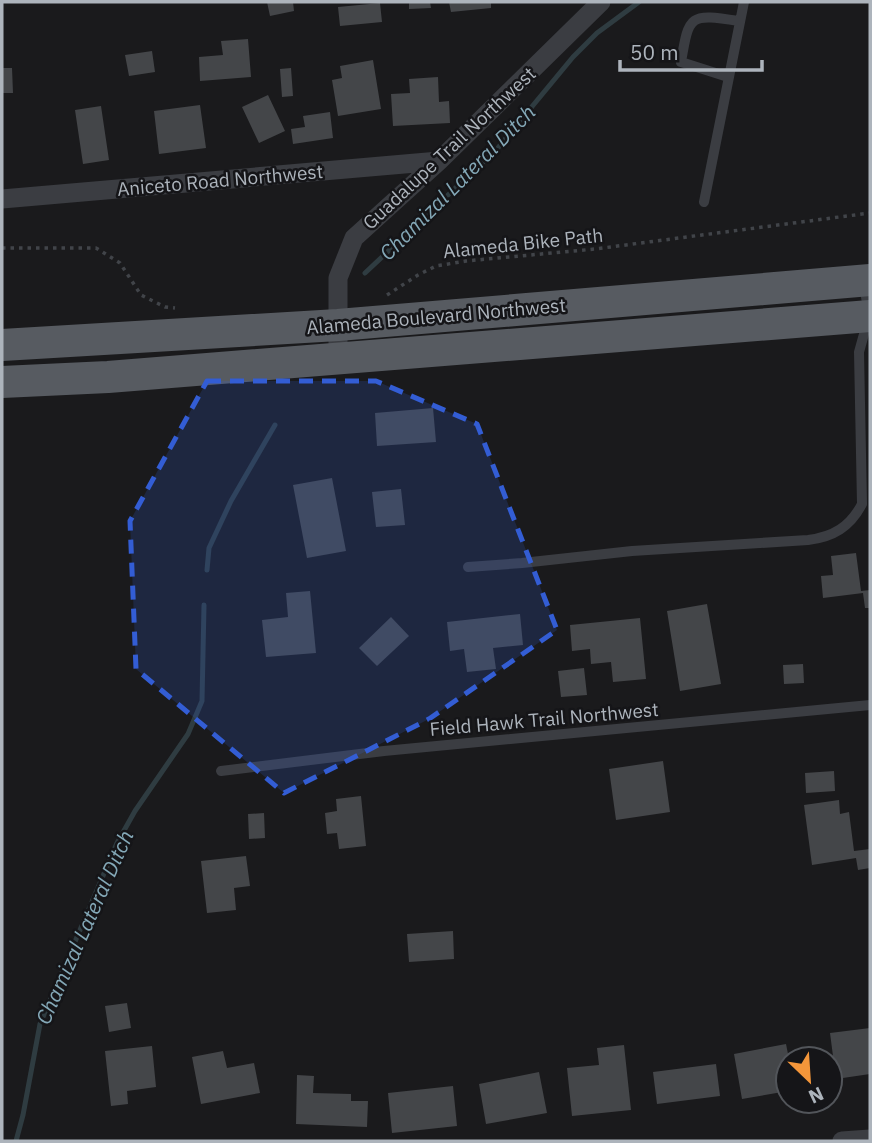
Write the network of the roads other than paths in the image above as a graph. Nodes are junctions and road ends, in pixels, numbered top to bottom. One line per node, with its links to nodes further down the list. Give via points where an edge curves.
1 (601, 2): 5 (street, Guadalupe Trail Northwest)
2 (744, 2): 3 (lane)
3 (739, 21): 4 (lane); 4 (lane, via 697,18 687,26 681,62)
4 (728, 77): 7 (lane)
5 (439, 161): 6 (street, Aniceto Road Northwest); 10 (street, Guadalupe Trail Northwest, via 354,238 338,278)
6 (2, 199)
7 (704, 202)
8 (867, 280): 9 (lane); 10 (main road, Alameda Boulevard Northwest)
9 (869, 316): 12 (main road, Alameda Boulevard Northwest); 14 (lane, via 859,352 862,503 855,518 837,531 808,540)
10 (338, 325): 11 (main road, Alameda Boulevard Northwest); 12 (street, Guadalupe Trail Northwest)
11 (2, 345)
12 (338, 358): 13 (main road, Alameda Boulevard Northwest)
13 (2, 382)
14 (468, 566)
15 (870, 705): 16 (lane, Field Hawk Trail Northwest)
16 (221, 771)
17 (870, 1139): 18 (street)
18 (842, 1141)

